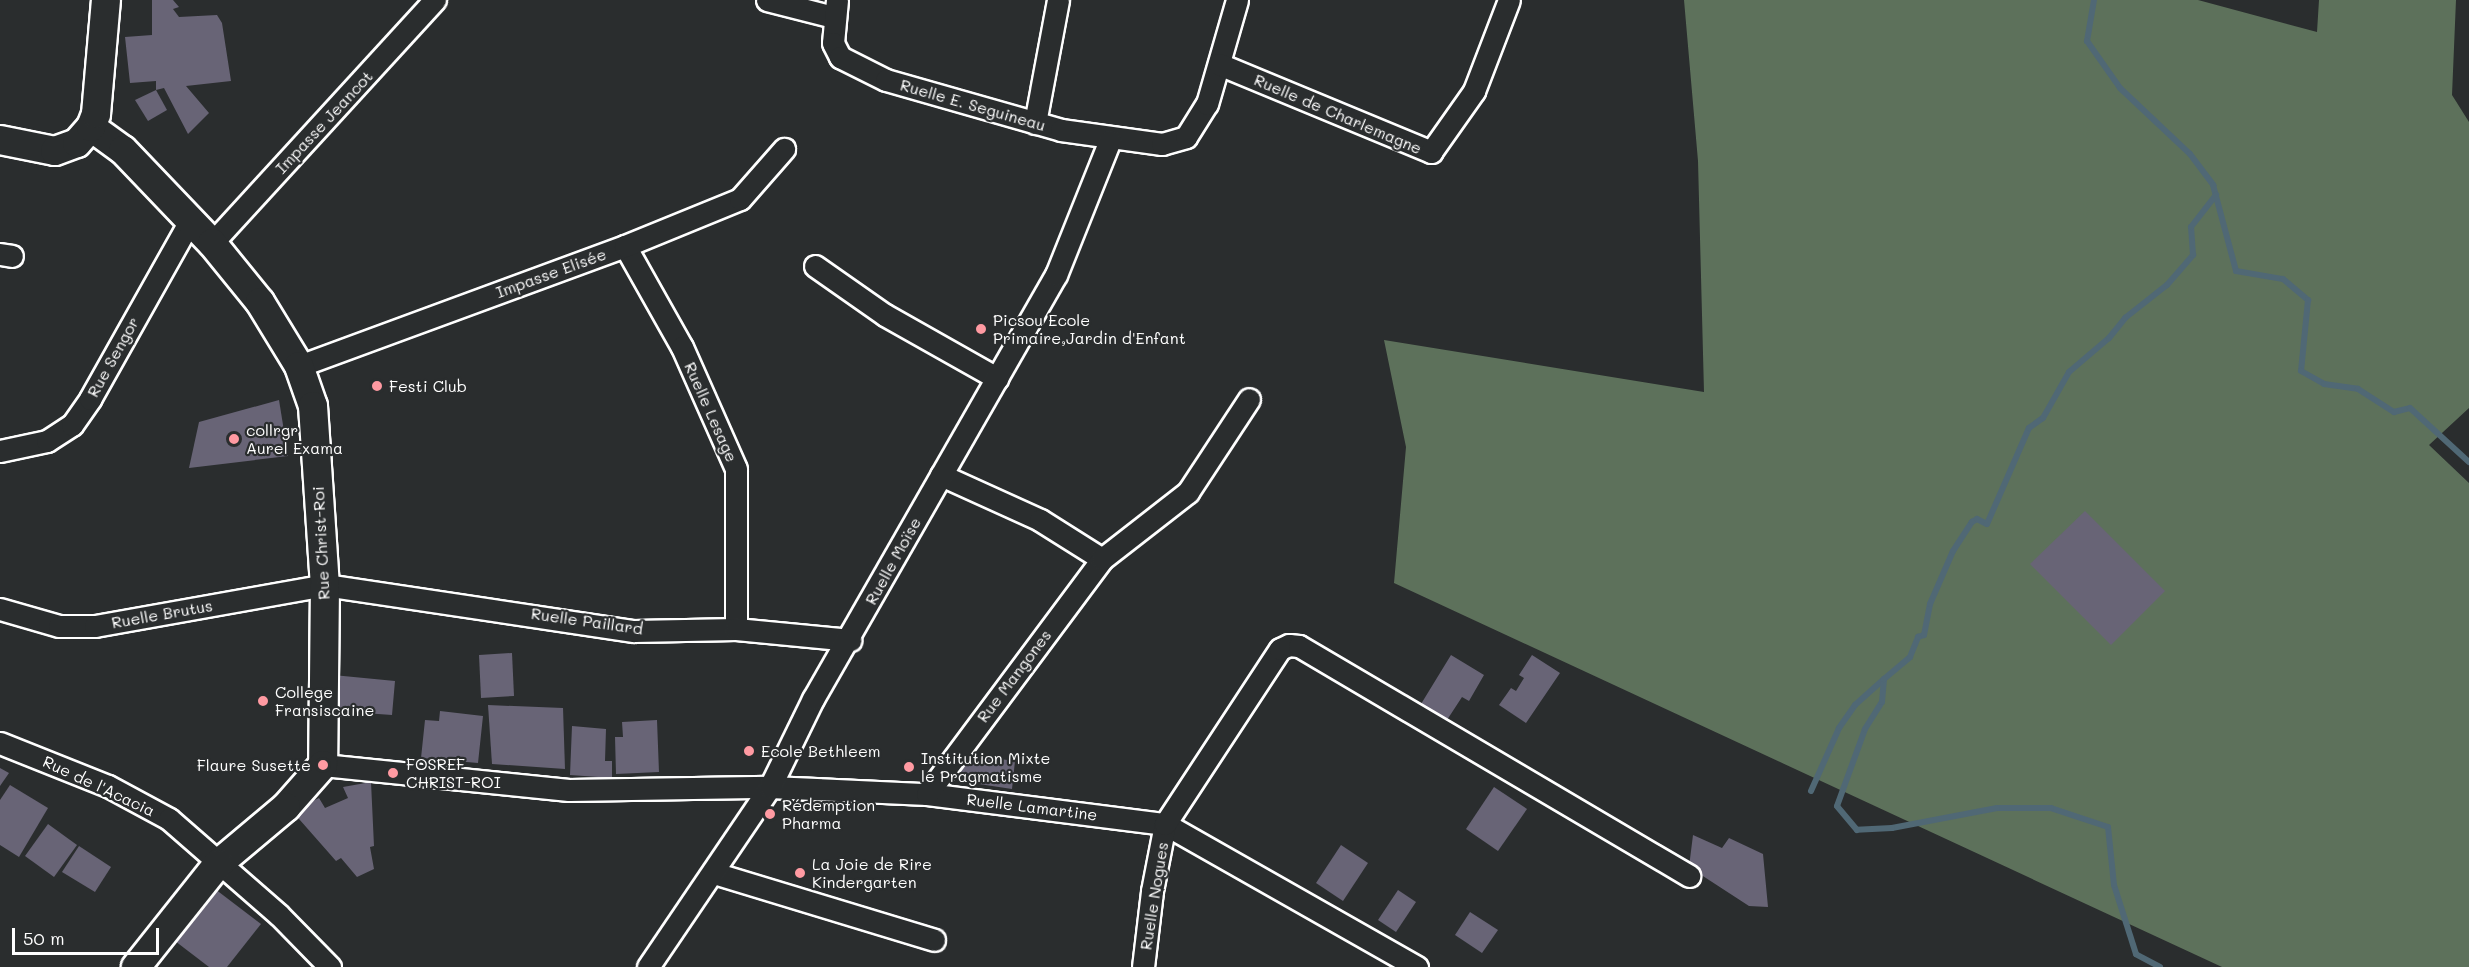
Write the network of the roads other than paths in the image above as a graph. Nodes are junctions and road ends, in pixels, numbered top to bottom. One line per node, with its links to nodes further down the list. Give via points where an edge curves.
1 (106, 0): 10 (street, via 96,114)
2 (435, 0): 15 (street, Impasse Jeancot)
3 (767, 0): 7 (street)
4 (1058, 0): 9 (street)
5 (1237, 0): 8 (street, Ruelle E. Seguineau)
6 (1509, 0): 8 (street, Ruelle de Charlemagne, via 1474,91 1431,152)
7 (835, 8): 9 (street, Ruelle E. Seguineau, via 833,43 840,57 886,80)
8 (1219, 64): 12 (street, Ruelle E. Seguineau, via 1207,104 1186,137 1161,144)
9 (1035, 123): 12 (street, Ruelle E. Seguineau)
10 (91, 127): 11 (street, via 77,143 55,151); 14 (street, Rue Christ-Roi, via 123,150)
11 (0, 140)
12 (1110, 140): 19 (street, Ruelle Moïse, via 1056,275)
13 (784, 149): 16 (street, Impasse Elisée, via 740,199)
14 (190, 221): 15 (street, Rue Christ-Roi); 21 (street, Rue Sengor, via 72,425 47,441)
15 (212, 243): 18 (street, Rue Christ-Roi, via 260,302)
16 (625, 246): 18 (street, Impasse Elisée); 26 (street, Ruelle Lesage, via 682,347 736,469)
17 (815, 266): 19 (street, via 885,315)
18 (299, 366): 24 (street, Rue Christ-Roi, via 313,406)
19 (997, 378): 22 (street, Ruelle Moïse)
20 (1250, 399): 23 (street, Rue Mangones, via 1188,492)
21 (0, 451)
22 (941, 475): 23 (street, via 1040,519); 27 (street, Ruelle Moïse)
23 (1102, 559): 31 (street, Rue Mangones)
24 (325, 585): 25 (street, Ruelle Brutus, via 95,626 59,626); 26 (street, Ruelle Paillard, via 634,631); 29 (street, Rue Christ-Roi)
25 (0, 609)
26 (736, 629): 27 (street, Ruelle Paillard)
27 (850, 640): 30 (street, Ruelle Moïse, via 813,699)
28 (0, 743): 33 (street, Rue de l'Acacia, via 108,786 169,819)
29 (323, 765): 30 (street, Ruelle Lamartine, via 569,790); 33 (street, via 286,807)
30 (770, 787): 31 (street, Ruelle Lamartine); 34 (street, Ruelle Moïse)
31 (927, 794): 32 (street, Ruelle Lamartine)
32 (1165, 824): 35 (street, via 1280,649 1299,646); 40 (street, Ruelle Nogues); 41 (street, Ruelle Lamartine)
33 (218, 864): 37 (street); 38 (street, Rue de l'Acacia, via 279,915)
34 (714, 873): 36 (street); 39 (street, Ruelle Moïse)
35 (1689, 876)
36 (934, 940)
37 (136, 967)
38 (330, 967)
39 (648, 967)
40 (1143, 967)
41 (1417, 967)

